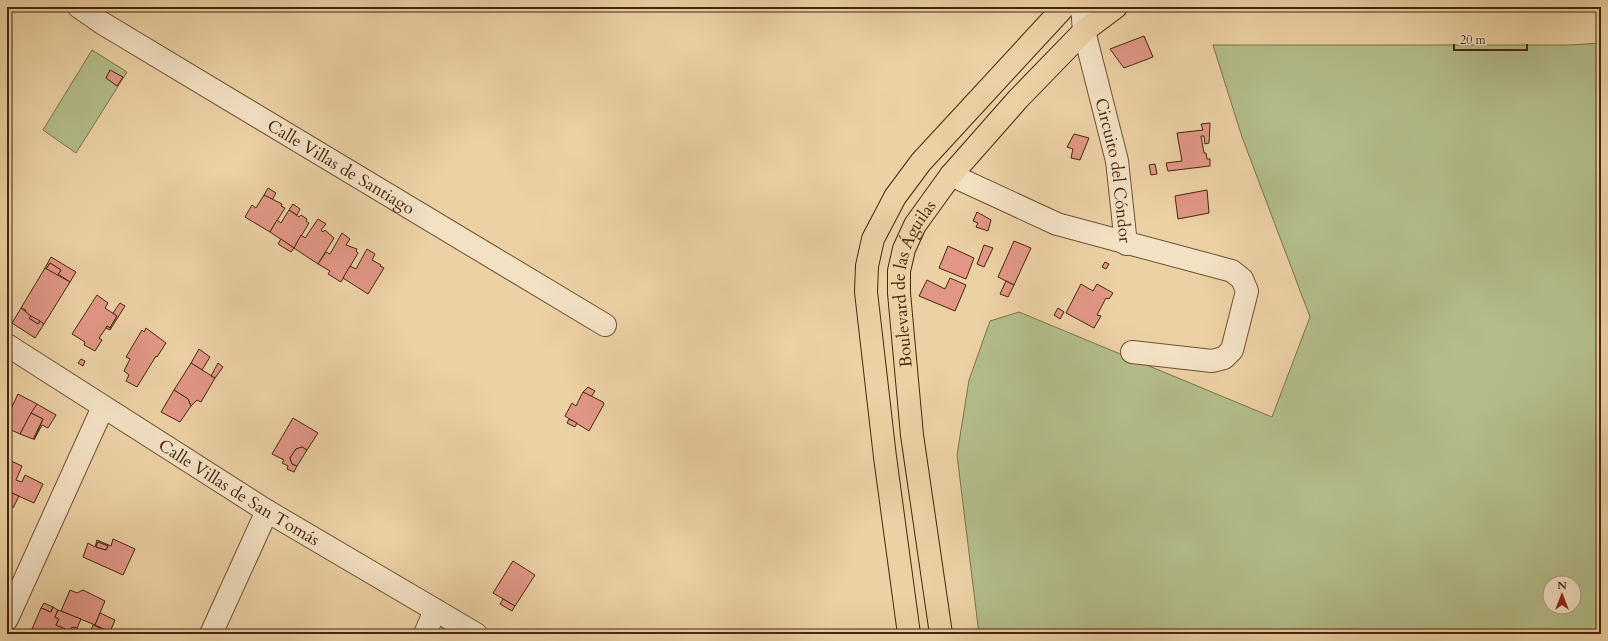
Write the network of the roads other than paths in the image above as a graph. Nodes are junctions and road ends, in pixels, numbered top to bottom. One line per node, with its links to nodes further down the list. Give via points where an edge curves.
1 (79, 7): 5 (street, Calle Villas de Santiago)
2 (1064, 7): 19 (main road, Boulevard de las Águilas, via 921,162 895,197 872,246 867,266 866,292)
3 (1082, 7): 6 (street, Circuito del Cóndor)
4 (1116, 7): 6 (main road, Boulevard de las Águilas)
5 (106, 15): 9 (street, Calle Villas de Santiago)
6 (1084, 31): 7 (main road, Boulevard de las Águilas, via 1018,99); 8 (street, Circuito del Cóndor, via 1117,161)
7 (951, 175): 8 (street, Circuito del Cóndor, via 1056,224); 20 (main road, Boulevard de las Águilas, via 915,225 904,249 899,271 912,435)
8 (1126, 244): 11 (street, via 1232,271 1242,278 1247,291 1232,350 1224,358 1212,361)
9 (605, 325)
10 (7, 345): 12 (street, Calle Villas de San Tomás)
11 (1132, 352)
12 (104, 407): 13 (street, Calle Villas de San Tomás); 15 (street)
13 (266, 511): 14 (street, Calle Villas de San Tomás); 16 (street)
14 (435, 610): 17 (street); 18 (street, Calle Villas de San Tomás)
15 (7, 619)
16 (211, 634)
17 (425, 634)
18 (476, 634)
19 (909, 634)
20 (941, 634)

